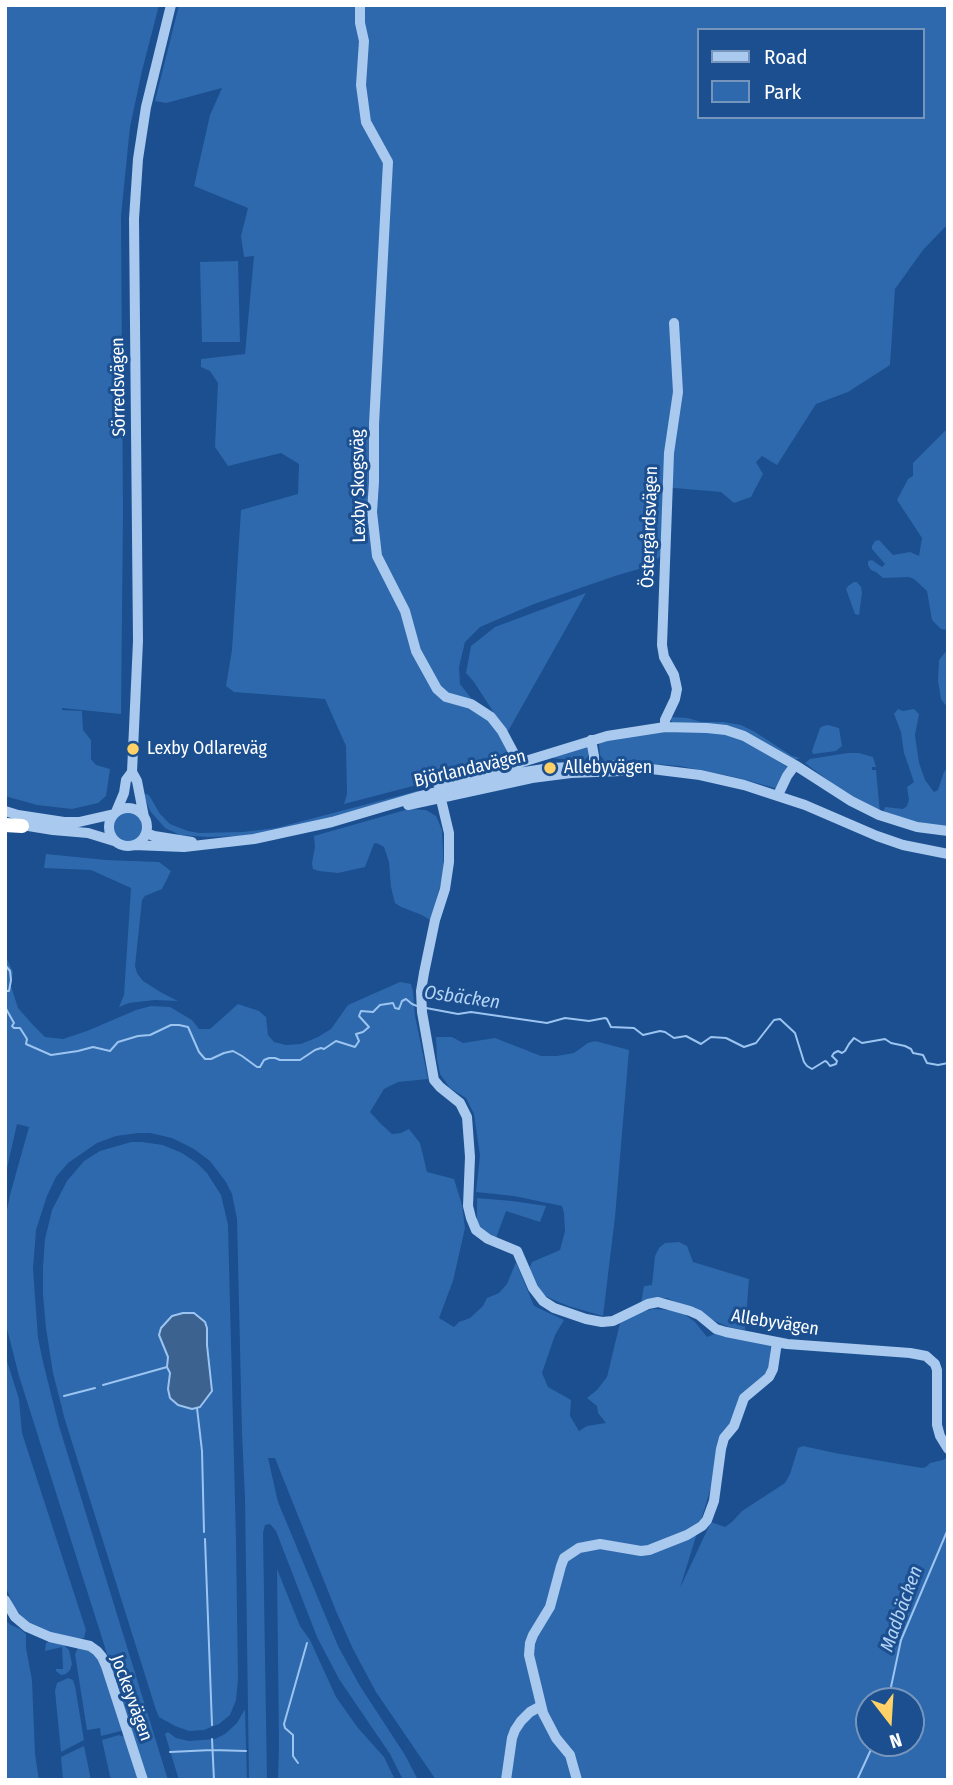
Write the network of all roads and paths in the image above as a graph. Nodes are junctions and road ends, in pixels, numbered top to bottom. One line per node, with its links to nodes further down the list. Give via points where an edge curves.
1 (171, 5): 9 (street, Sörredsvägen, via 146,107 134,206 138,641)
2 (360, 5): 6 (street, Lexby Skogsväg, via 366,122 388,162 373,424 372,512 377,556 405,611 416,651 431,680 444,696 471,704 491,717)
3 (674, 323): 4 (street, Östergårdsvägen, via 678,392 669,453 662,645 677,689)
4 (665, 727): 5 (street); 7 (street, via 733,732)
5 (591, 740): 6 (street); 8 (street)
6 (519, 763): 10 (street, Björlandavägen, via 475,774)
7 (795, 765): 11 (street); 17 (street, via 880,815)
8 (594, 768): 10 (street, Björlandavägen); 11 (street, Björlandavägen, via 619,765 665,770)
9 (132, 772): 13 (street, Sörredsvägen); 14 (street, Sörredsvägen)
10 (439, 791): 20 (street, Björlandavägen, via 263,838); 23 (street, Allebyvägen, via 449,833 449,862 424,973 422,1012 434,1080 459,1102 467,1117 468,1206 474,1226 488,1239 517,1251 543,1301 564,1311 602,1322 648,1304 664,1303 690,1311 721,1331)
11 (778, 795): 22 (street, Björlandavägen, via 877,836)
12 (5, 811): 13 (street, via 64,822)
13 (115, 813): 14 (street, via 130,808); 19 (street, via 109,822)
14 (144, 817): 18 (street)
15 (5, 823): 16 (highway)
16 (22, 826): 19 (street, via 88,833)
17 (948, 831)
18 (146, 833): 20 (street, Björlandavägen); 21 (street)
19 (115, 841): 21 (street)
20 (203, 844): 21 (street, Björlandavägen)
21 (134, 845)
22 (948, 854)
23 (777, 1342): 24 (street, Allebyvägen, via 926,1356 937,1370 937,1425); 26 (street, via 769,1377 744,1398 734,1426 724,1438 714,1501 702,1526 649,1550 600,1544 579,1548 564,1558 548,1613 530,1643)
24 (948, 1449)
25 (5, 1600): 27 (street, Jockeyvägen, via 27,1627 90,1646 102,1657)
26 (541, 1706): 28 (street, via 515,1730); 29 (street, via 570,1755)
27 (142, 1780)
28 (506, 1780)
29 (577, 1780)

